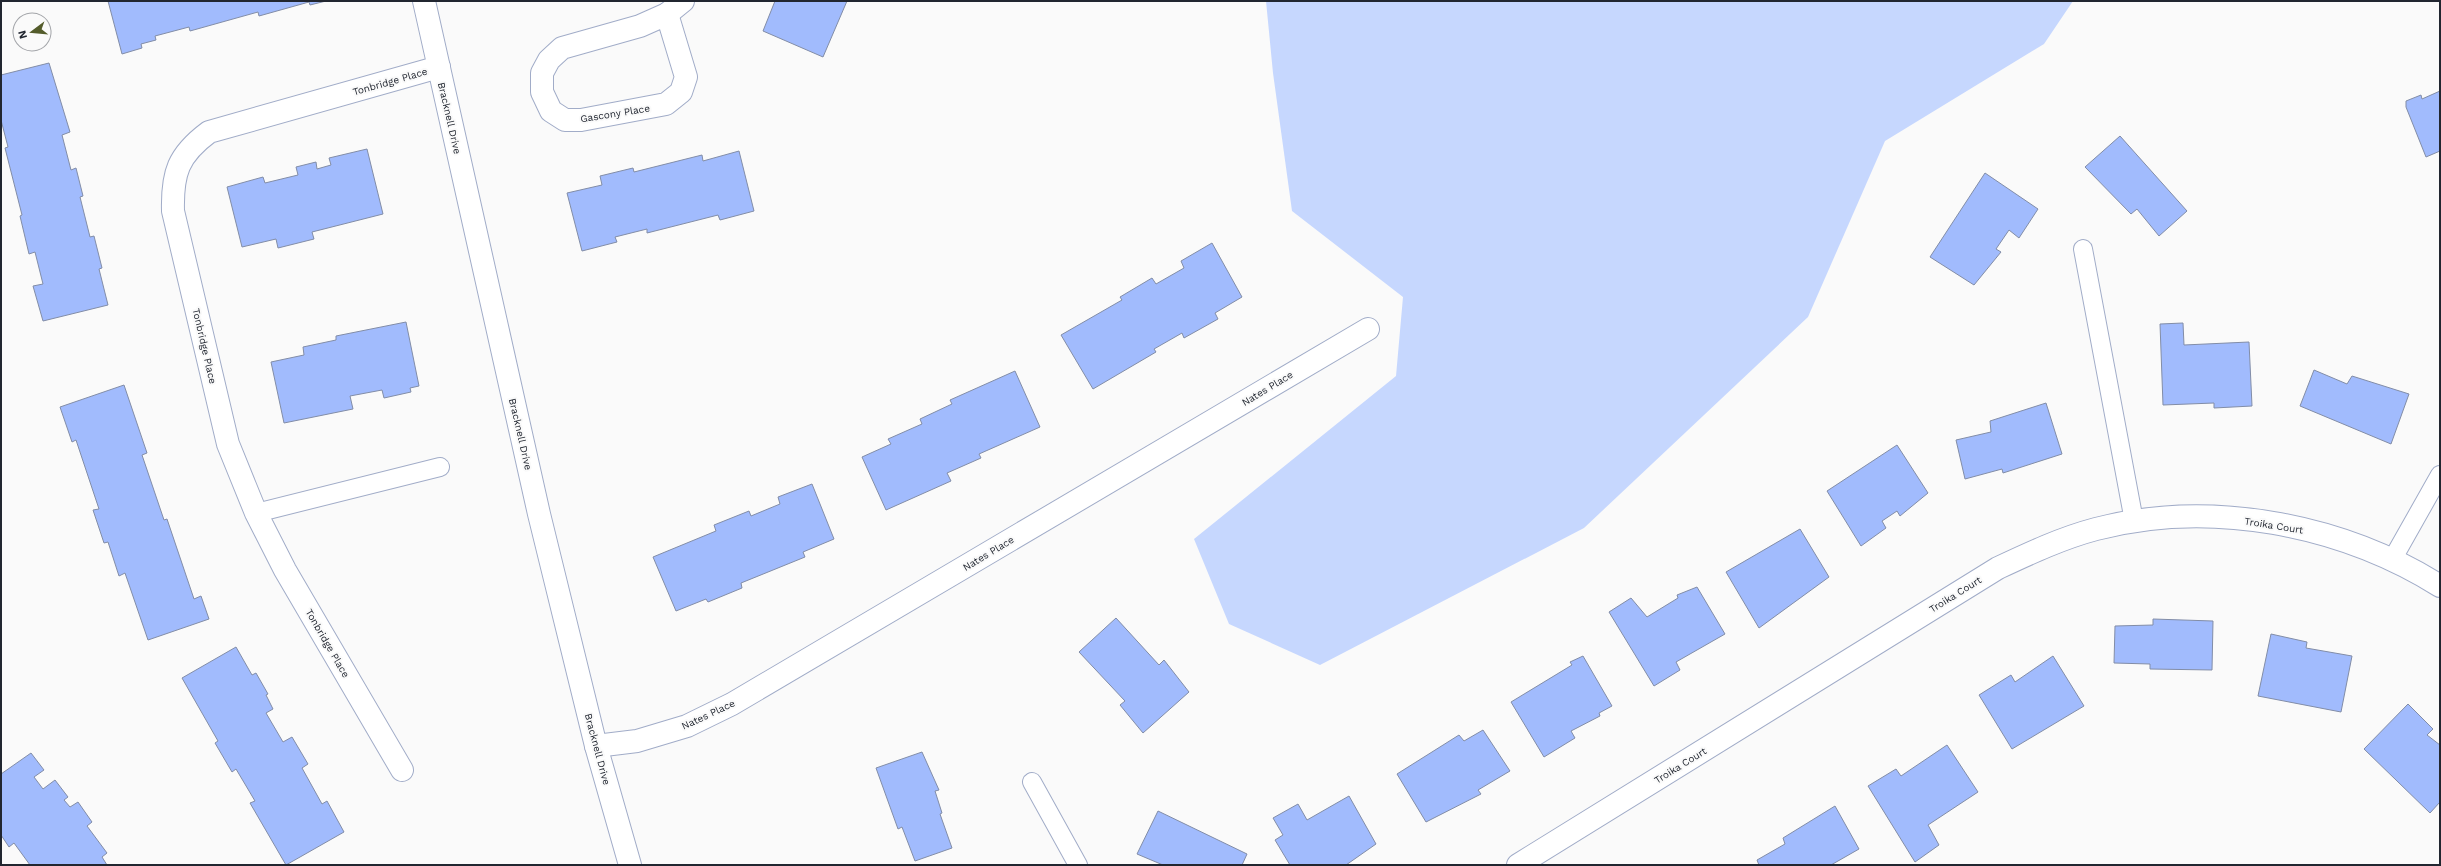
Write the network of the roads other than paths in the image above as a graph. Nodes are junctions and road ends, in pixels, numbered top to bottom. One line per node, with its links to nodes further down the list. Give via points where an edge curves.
1 (424, 1): 3 (street, Bracknell Drive)
2 (675, 7): 2 (street, Gascony Place, via 640,26 562,48 549,60 542,74 542,92 551,111 565,120 580,120 666,104 681,92 686,77)
3 (439, 67): 8 (street, Tonbridge Place, via 209,132 194,143 179,163 172,186 173,211 228,444); 12 (street, Bracknell Drive, via 537,506)
4 (2083, 249): 9 (lane)
5 (1368, 329): 12 (street, Nates Place, via 732,704 687,726 637,741)
6 (440, 467): 8 (lane)
7 (2440, 475): 10 (lane)
8 (256, 513): 13 (street, Tonbridge Place, via 285,570)
9 (2134, 522): 10 (street, Troika Court, via 2166,518 2225,517 2297,527 2344,541); 17 (street, Troika Court, via 2096,529 2040,548 1998,568)
10 (2392, 560): 11 (street, Troika Court)
11 (2440, 586)
12 (596, 746): 15 (street, Bracknell Drive)
13 (402, 770)
14 (1032, 782): 16 (lane)
15 (630, 865)
16 (1078, 865)
17 (1518, 865)

